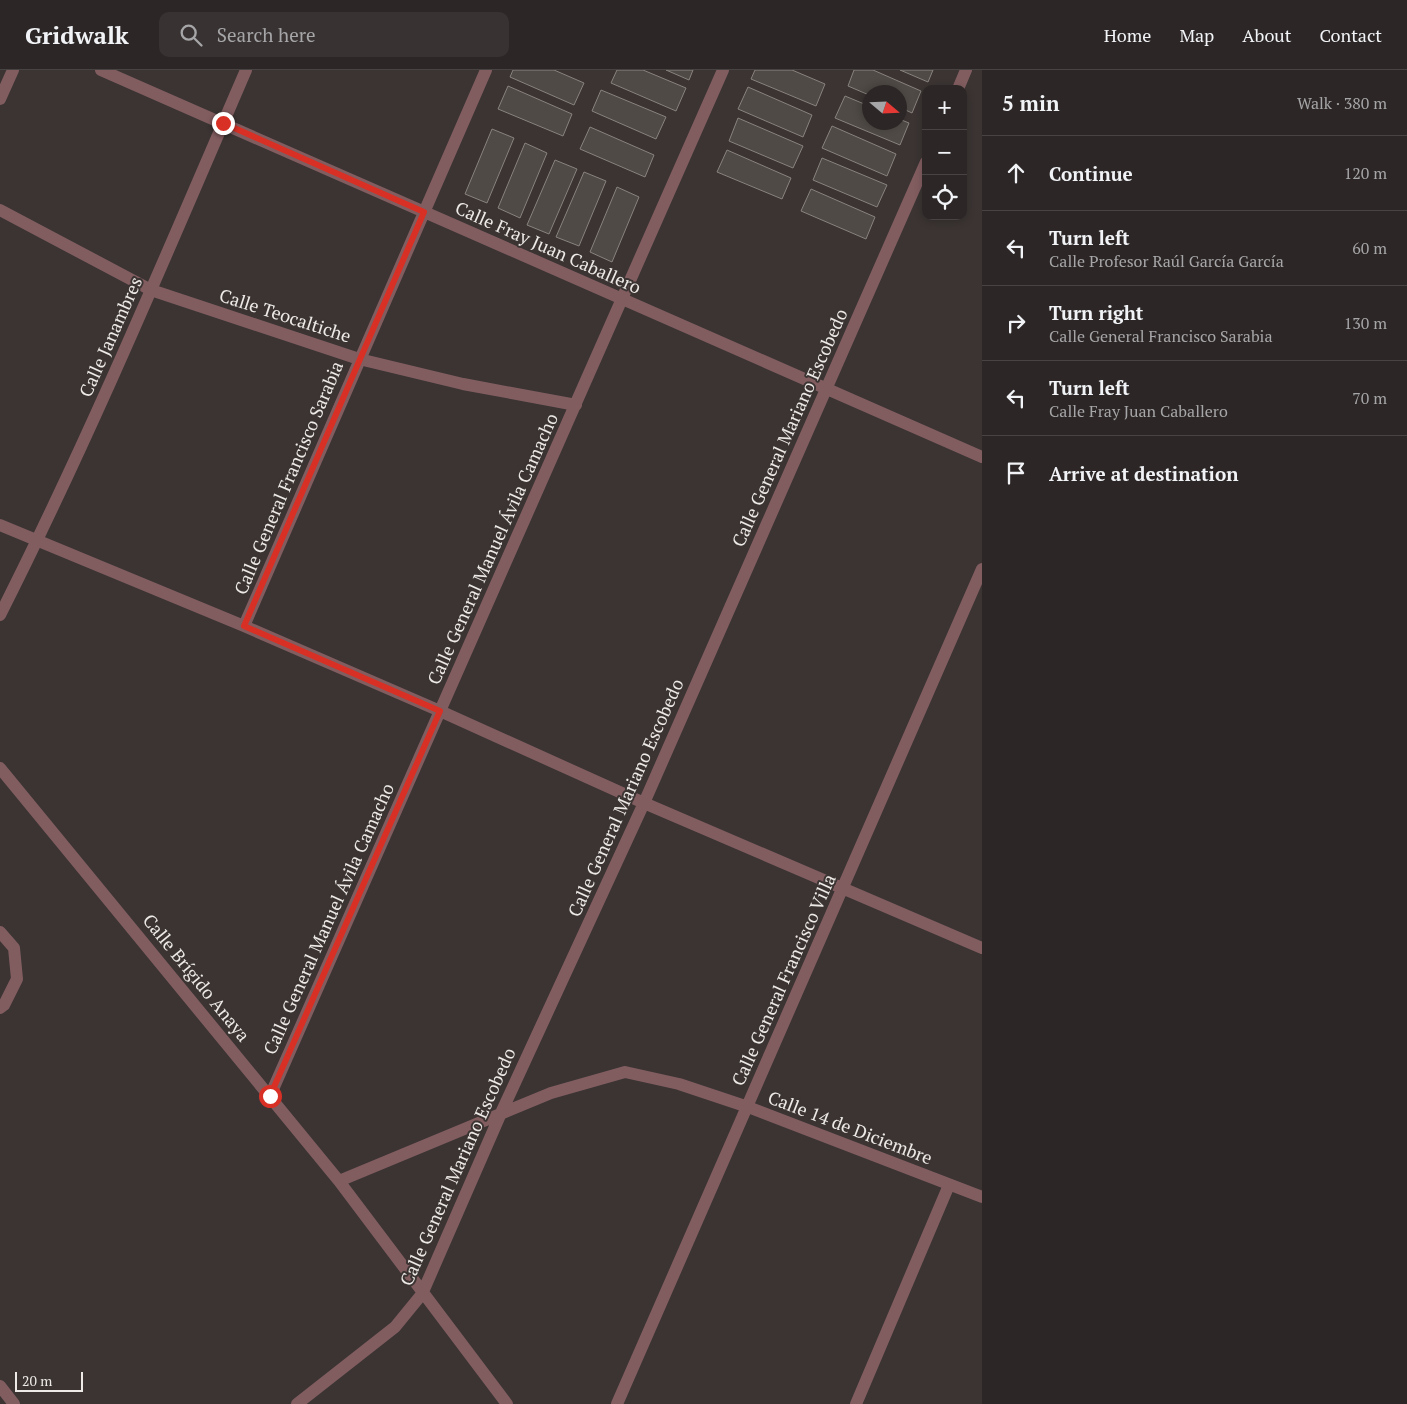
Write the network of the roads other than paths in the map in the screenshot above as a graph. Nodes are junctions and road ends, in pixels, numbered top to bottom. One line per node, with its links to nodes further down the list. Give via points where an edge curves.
1 (13, 70): 8 (street)
2 (101, 70): 9 (street, Calle Fray Juan Caballero)
3 (246, 70): 9 (street, Calle Janambres)
4 (486, 70): 12 (street, Calle General Francisco Sarabia)
5 (723, 70): 14 (street, Calle General Manuel Ávila Camacho)
6 (966, 70): 7 (street)
7 (960, 85)
8 (0, 99)
9 (223, 123): 12 (street, Calle Fray Juan Caballero); 13 (street, Calle Janambres)
10 (922, 171): 16 (street, Calle General Mariano Escobedo)
11 (0, 210): 13 (street, Calle Teocaltiche)
12 (424, 212): 14 (street, Calle Fray Juan Caballero); 15 (street, Calle General Francisco Sarabia)
13 (151, 290): 15 (street, Calle Teocaltiche); 20 (street, Calle Janambres)
14 (622, 299): 16 (street, Calle Fray Juan Caballero); 17 (street, Calle General Manuel Ávila Camacho)
15 (359, 360): 17 (street, Calle Teocaltiche); 23 (street, Calle General Francisco Sarabia)
16 (826, 389): 18 (street, Calle Fray Juan Caballero); 26 (street, Calle General Mariano Escobedo)
17 (576, 405): 24 (street, Calle General Manuel Ávila Camacho)
18 (982, 457)
19 (0, 525): 20 (street)
20 (38, 541): 22 (street, Calle Janambres); 23 (street)
21 (982, 569): 27 (street, Calle General Francisco Villa)
22 (0, 615)
23 (244, 626): 24 (street)
24 (440, 711): 26 (street); 31 (street, Calle General Manuel Ávila Camacho)
25 (0, 768): 31 (street, Calle Brígido Anaya)
26 (644, 803): 27 (street); 33 (street, Calle General Mariano Escobedo)
27 (843, 888): 29 (street); 32 (street, Calle General Francisco Villa)
28 (0, 932): 30 (street, via 14,948 17,979)
29 (982, 948)
30 (0, 1008)
31 (270, 1096): 34 (street, Calle Brígido Anaya)
32 (748, 1107): 33 (street, Calle 14 de Diciembre, via 679,1084 625,1072 551,1093); 35 (street, Calle 14 de Diciembre); 42 (street, Calle General Francisco Villa)
33 (501, 1113): 34 (street, Calle 14 de Diciembre); 37 (street, Calle General Mariano Escobedo)
34 (339, 1181): 37 (street, Calle Brígido Anaya)
35 (950, 1185): 36 (street, Calle 14 de Diciembre); 43 (street)
36 (982, 1197)
37 (422, 1294): 40 (street, Calle General Mariano Escobedo, via 396,1326); 41 (street, Calle Brígido Anaya)
38 (0, 1386): 39 (street)
39 (14, 1404)
40 (297, 1404)
41 (507, 1404)
42 (617, 1404)
43 (856, 1404)

